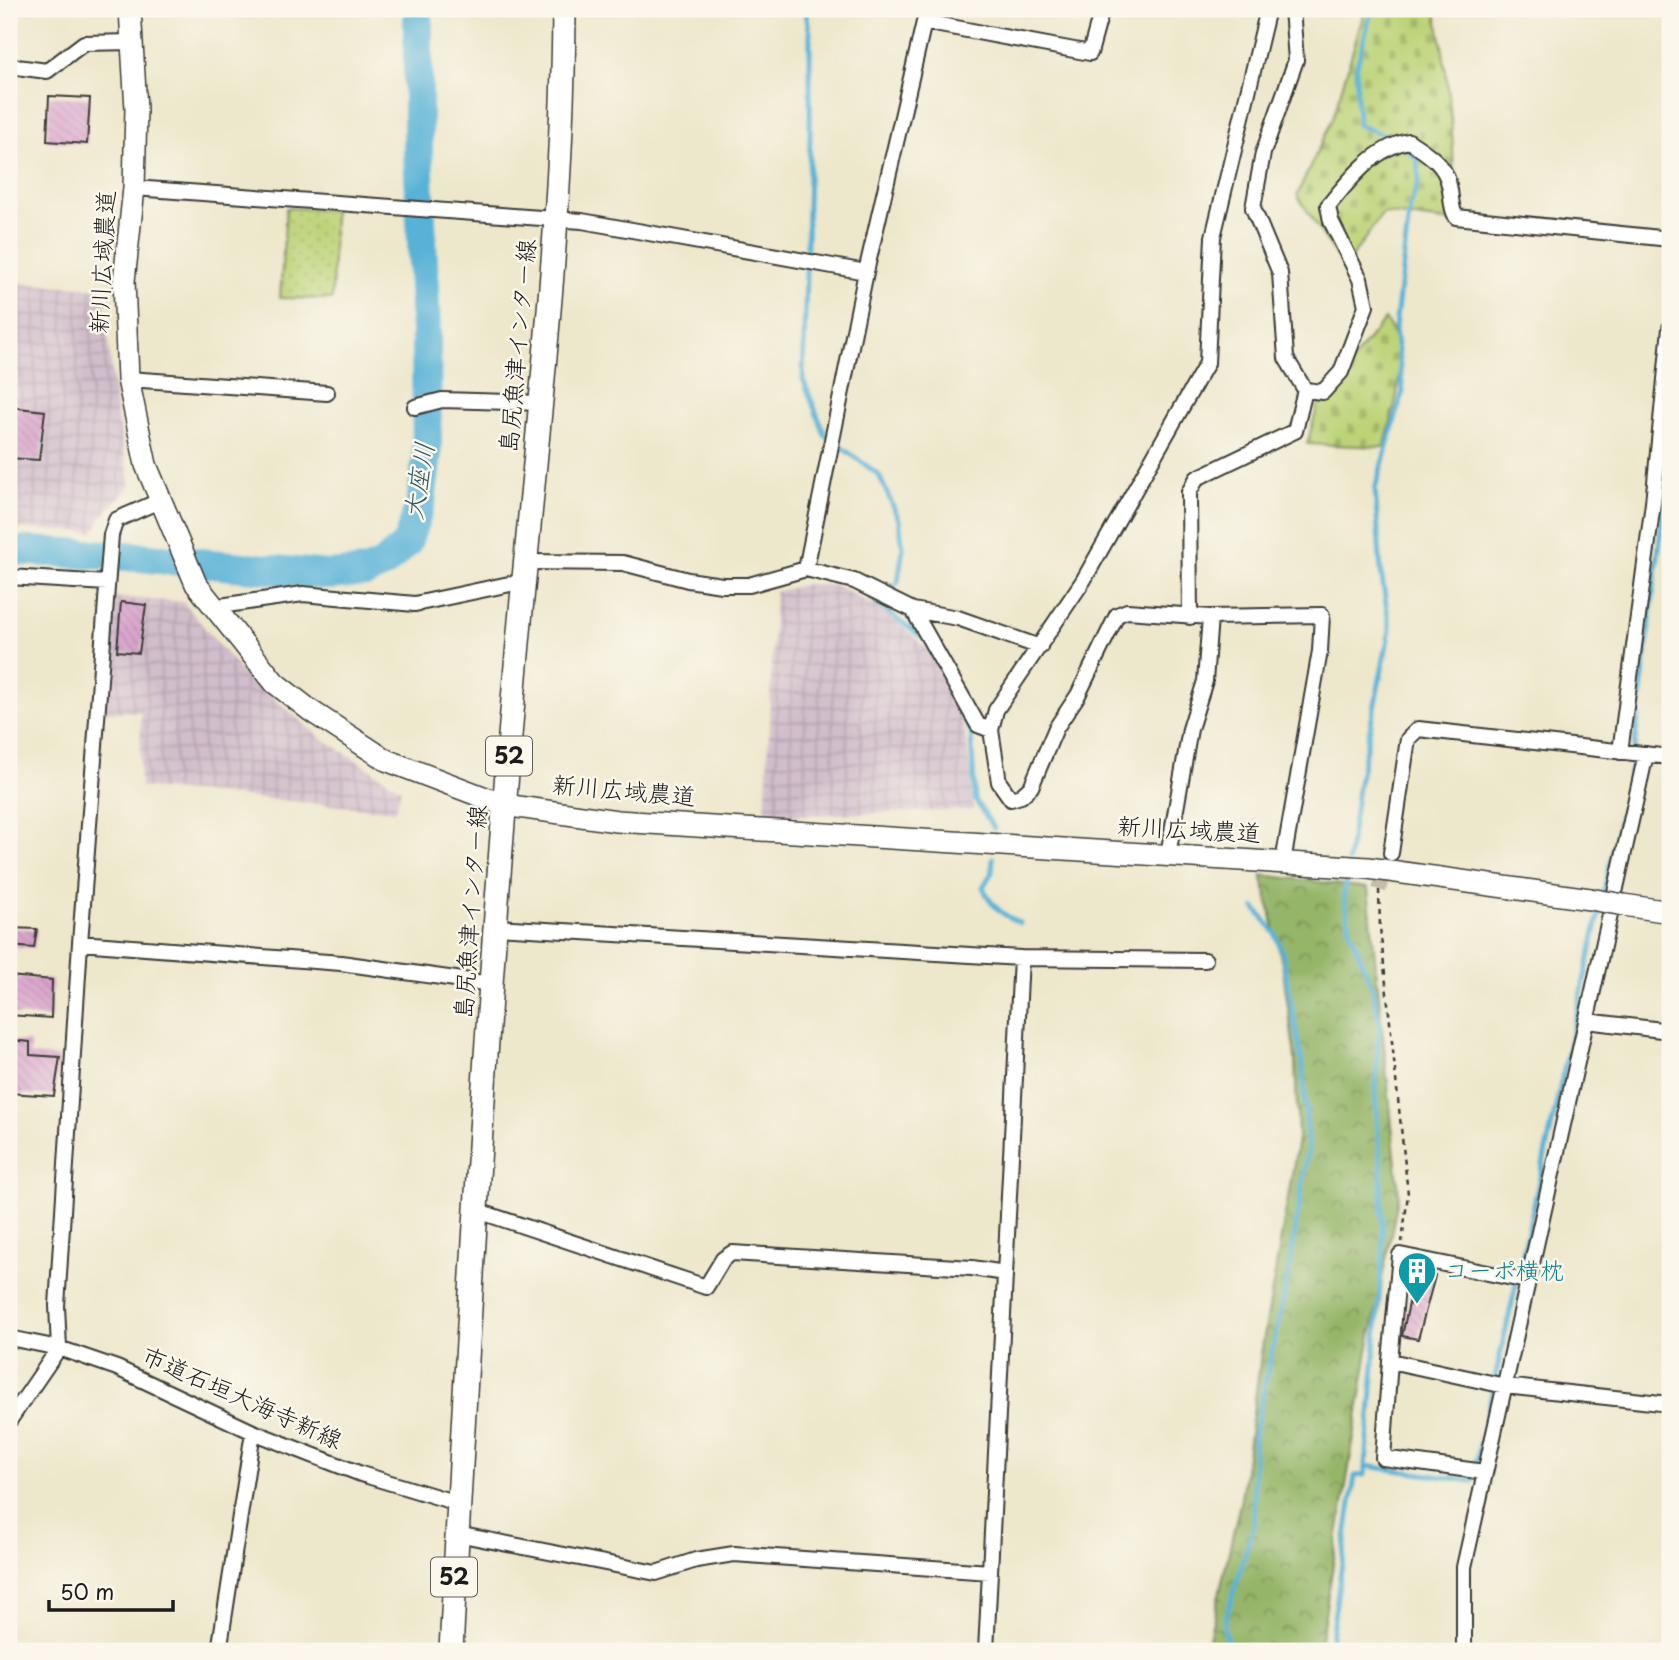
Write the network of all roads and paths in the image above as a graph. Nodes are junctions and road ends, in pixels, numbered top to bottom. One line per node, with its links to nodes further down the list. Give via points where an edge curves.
1 (130, 9): 7 (street, 新川広域農道)
2 (564, 9): 10 (main road, 島尻魚津インター線 / 52)
3 (1102, 9): 6 (street, via 1090,53)
4 (1268, 9): 28 (street, via 1213,237 1207,363 1083,581)
5 (1292, 9): 15 (street, via 1296,60 1263,153 1253,208 1280,273 1286,358)
6 (926, 16): 12 (street)
7 (133, 42): 8 (street, via 84,43 47,71); 9 (street, 新川広域農道)
8 (9, 66)
9 (134, 188): 10 (street); 14 (street, 新川広域農道, via 124,281)
10 (555, 218): 12 (street); 17 (main road, 島尻魚津インター線 / 52)
11 (1670, 239): 15 (street, via 1456,217 1445,171 1409,141 1390,144 1328,206 1360,279 1366,306 1341,372 1323,392)
12 (866, 272): 20 (street)
13 (1670, 328): 30 (street, via 1653,503)
14 (128, 379): 16 (street); 19 (street, 新川広域農道, via 135,423)
15 (1305, 390): 26 (street, via 1295,431 1196,478 1188,492)
16 (327, 393)
17 (541, 404): 18 (street, via 442,400); 21 (main road, 島尻魚津インター線 / 52)
18 (415, 407)
19 (159, 501): 23 (street, via 116,520); 24 (street, 新川広域農道, via 196,584)
20 (806, 569): 21 (street, via 750,585 688,580 624,562); 25 (street, via 854,581)
21 (525, 571): 24 (street, via 415,604 303,594); 33 (main road, 島尻魚津インター線 / 52)
22 (9, 577): 23 (street)
23 (107, 580): 40 (street)
24 (212, 607): 33 (street, 新川広域農道, via 275,683 311,711 386,760)
25 (913, 610): 28 (street, via 958,618); 29 (street, via 978,725)
26 (1190, 617): 27 (street); 29 (street, via 1127,611 1117,615 1078,695 1056,728 1031,787 1021,796 1011,799 1004,792)
27 (1210, 617): 35 (street, via 1205,681 1190,729); 36 (street, via 1322,615 1320,651)
28 (1040, 647): 29 (street, via 996,710)
29 (991, 730)
30 (1620, 752): 31 (street); 34 (street, via 1418,729 1408,739)
31 (1646, 754): 32 (street); 44 (street)
32 (1670, 757)
33 (505, 806): 35 (street, 新川広域農道, via 617,821); 39 (main road, 島尻魚津インター線 / 52)
34 (1391, 853)
35 (1168, 855): 36 (street, 新川広域農道)
36 (1283, 862): 38 (street, 新川広域農道, bridge, via 1359,868)
37 (1378, 890): 47 (path, via 1408,1194)
38 (1670, 912)
39 (496, 927): 41 (street); 43 (main road, 島尻魚津インター線 / 52)
40 (80, 943): 43 (street, via 341,963); 51 (street, via 57,1306)
41 (1021, 958): 42 (street); 48 (street)
42 (1205, 960)
43 (491, 984): 46 (main road, 島尻魚津インター線 / 52)
44 (1586, 1021): 45 (street); 49 (street)
45 (1670, 1031)
46 (478, 1211): 48 (street, via 706,1287 723,1259 732,1253); 58 (main road, 島尻魚津インター線 / 52)
47 (1400, 1255): 49 (street); 52 (street)
48 (1005, 1273): 60 (street)
49 (1522, 1281): 53 (street)
50 (9, 1338): 51 (street, 市道石垣大海寺新線)
51 (59, 1348): 55 (street); 56 (street, 市道石垣大海寺新線, via 117,1367)
52 (1390, 1361): 53 (street); 57 (street, via 1383,1458)
53 (1499, 1385): 54 (street); 57 (street)
54 (1670, 1404)
55 (9, 1421)
56 (253, 1432): 58 (street, 市道石垣大海寺新線, via 361,1474); 61 (street)
57 (1484, 1472): 64 (street, via 1464,1567)
58 (457, 1503): 59 (main road, 島尻魚津インター線 / 52)
59 (457, 1534): 60 (street, via 656,1573 734,1554); 62 (main road, 島尻魚津インター線 / 52)
60 (990, 1572): 63 (street)
61 (219, 1651)
62 (450, 1651)
63 (986, 1651)
64 (1464, 1651)

